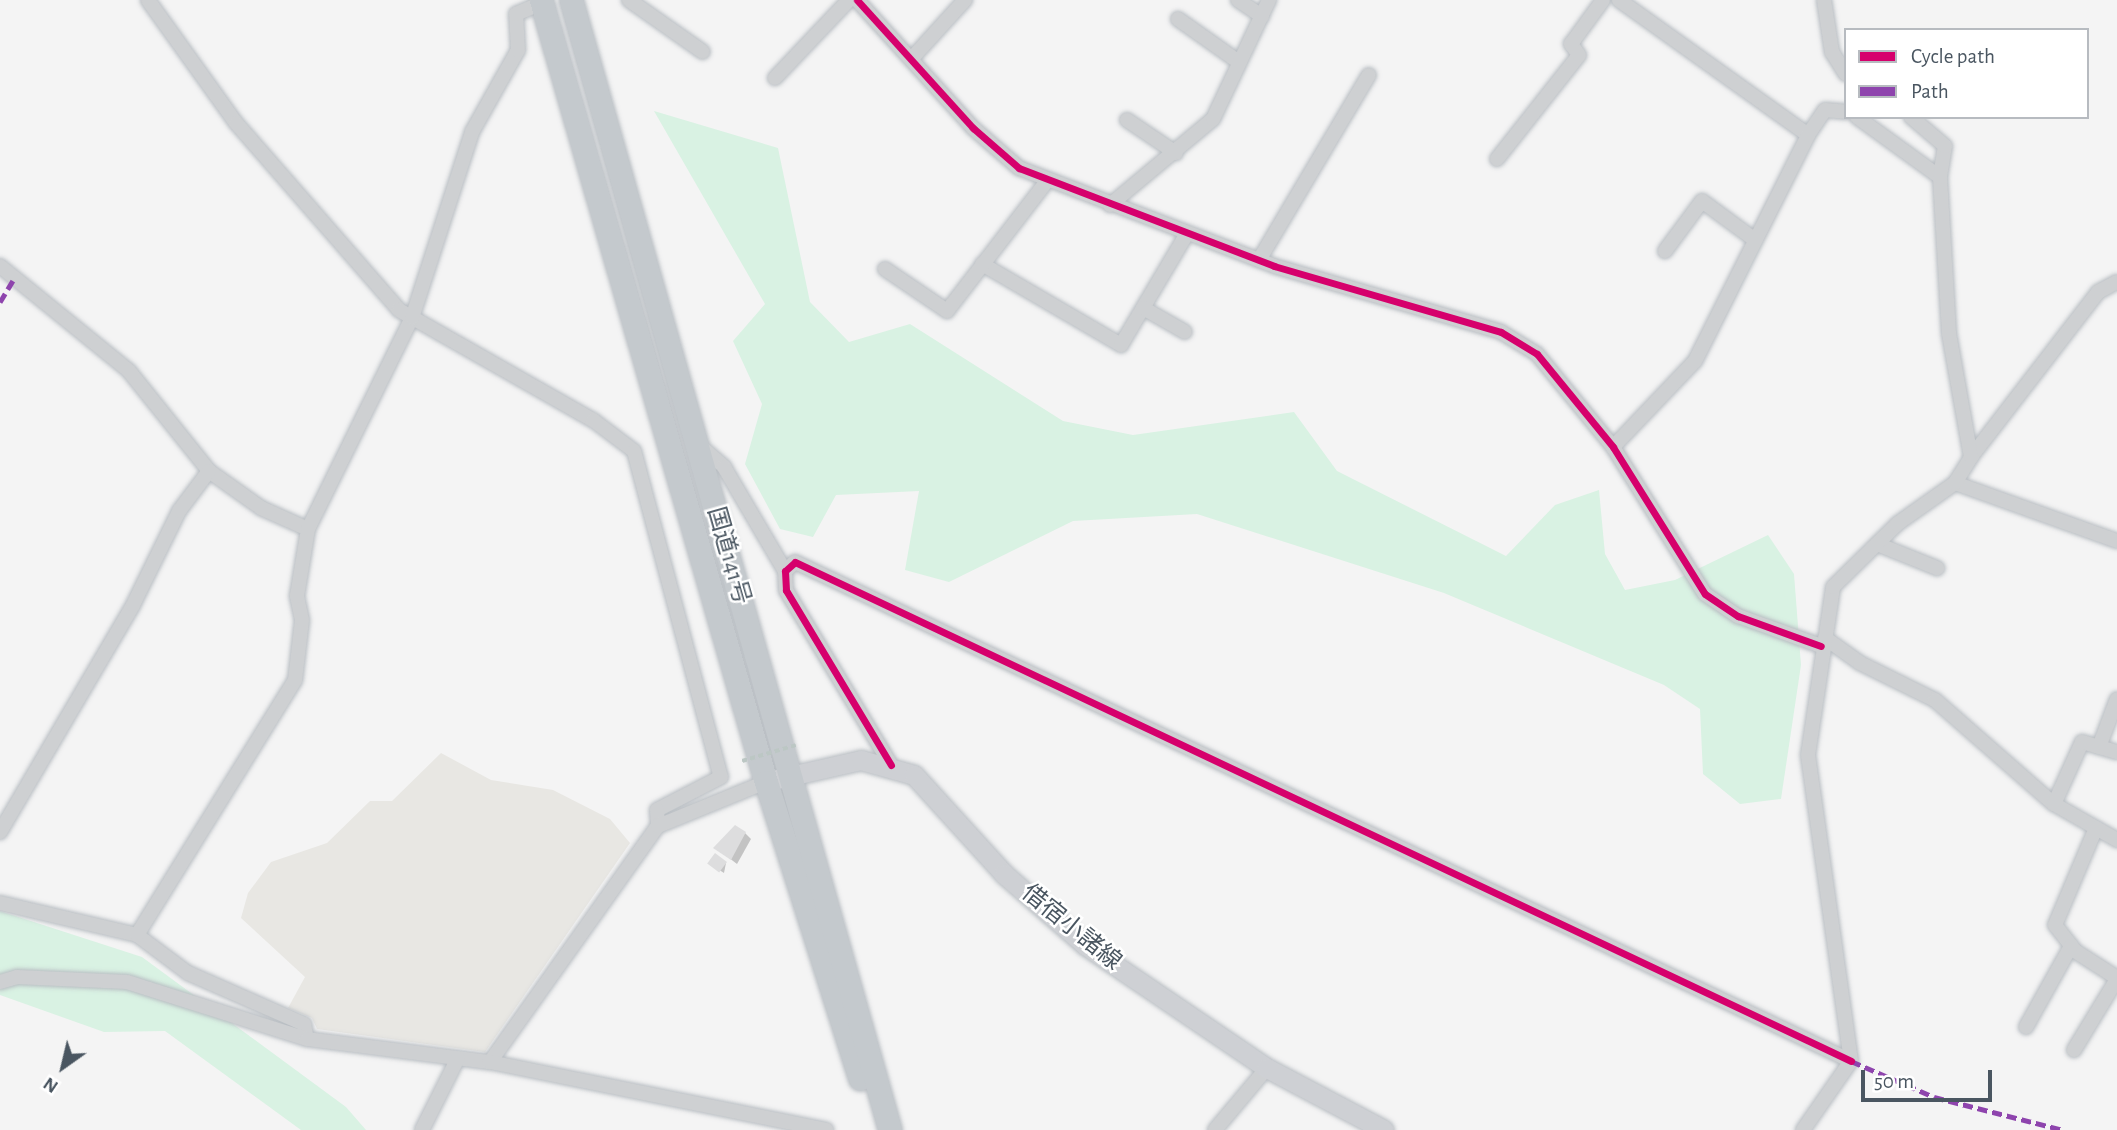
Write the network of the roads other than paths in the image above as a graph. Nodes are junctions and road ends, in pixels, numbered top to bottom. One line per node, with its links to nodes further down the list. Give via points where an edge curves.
1 (148, 0): 40 (street, via 236,123)
2 (570, 0): 42 (highway, 国道141号)
3 (629, 0): 15 (street)
4 (849, 0): 20 (street)
5 (857, 0): 16 (street)
6 (965, 0): 16 (street)
7 (1238, 0): 13 (street)
8 (1269, 0): 13 (street)
9 (1603, 0): 27 (street, via 1571,44 1579,55)
10 (1619, 0): 25 (street)
11 (1824, 0): 18 (street, via 1832,52)
12 (541, 2): 40 (street, via 516,14 518,50 472,132); 58 (highway, 国道141号)
13 (1262, 16): 17 (street)
14 (1178, 19): 17 (street)
15 (703, 52)
16 (914, 56): 29 (street, via 997,151)
17 (1239, 62): 26 (street, via 1213,120)
18 (1844, 71)
19 (1369, 75): 34 (street)
20 (775, 78)
21 (1844, 112): 25 (street, via 1825,110)
22 (1860, 119): 28 (street)
23 (1913, 119): 28 (street, via 1945,146)
24 (1127, 120): 26 (street)
25 (1808, 135): 32 (street)
26 (1176, 153): 30 (street)
27 (1497, 159)
28 (1940, 177): 44 (street, via 1948,333)
29 (1046, 181): 30 (street); 35 (street)
30 (1110, 205): 31 (street)
31 (1186, 235): 34 (street); 39 (street)
32 (1754, 239): 33 (street, via 1702,201); 43 (street, via 1695,361)
33 (1665, 251)
34 (1259, 260): 43 (street, via 1501,332 1537,354)
35 (982, 264): 37 (street, via 947,311); 39 (street, via 1121,345)
36 (0, 266): 45 (street, via 129,371)
37 (885, 269)
38 (2117, 282): 44 (street, via 2098,292)
39 (1143, 308): 41 (street)
40 (412, 318): 47 (street); 60 (street, via 593,420 634,451 644,470 683,644 721,777 657,810)
41 (1185, 332)
42 (698, 444): 51 (street, via 724,467); 57 (highway, 国道141号)
43 (1613, 447): 52 (street, via 1705,594 1738,616)
44 (1971, 457): 46 (street)
45 (209, 471): 47 (street, via 261,508); 62 (street, via 179,511 133,605)
46 (1955, 483): 48 (street); 49 (street)
47 (308, 529): 65 (street, via 297,596 302,620 295,680)
48 (2117, 541)
49 (1877, 544): 50 (street); 52 (street, via 1833,587)
50 (1937, 568)
51 (785, 572): 56 (street, via 786,590); 73 (street, via 794,562 1032,670)
52 (1823, 642): 59 (street, via 1935,700); 73 (street, via 1808,755)
53 (2117, 699): 54 (street)
54 (2099, 747): 55 (street); 59 (street, via 2082,742)
55 (2117, 752)
56 (891, 765): 57 (main road, 借宿小諸線, via 861,760); 75 (main road, 借宿小諸線, via 914,775 1004,874 1085,945)
57 (791, 776): 58 (main road, 借宿小諸線); 76 (highway, 国道141号)
58 (766, 782): 60 (street); 76 (highway, 国道141号, via 863,1086)
59 (2054, 804): 61 (street)
60 (658, 825): 74 (street)
61 (2096, 828): 63 (street); 66 (street, via 2055,925)
62 (0, 832)
63 (2117, 840)
64 (0, 903): 65 (street)
65 (137, 935): 70 (street, via 188,973 304,1024)
66 (2071, 946): 67 (street); 69 (street)
67 (2117, 978): 71 (street)
68 (0, 982): 70 (street, via 17,977 127,982)
69 (2026, 1027)
70 (307, 1039): 72 (street)
71 (2074, 1050)
72 (458, 1058): 74 (street); 77 (street)
73 (1851, 1061): 81 (street)
74 (490, 1062): 78 (street)
75 (1267, 1068): 79 (street); 80 (main road, 借宿小諸線)
76 (888, 1124)
77 (422, 1130)
78 (826, 1130)
79 (1215, 1130)
80 (1384, 1130)
81 (1803, 1130)

